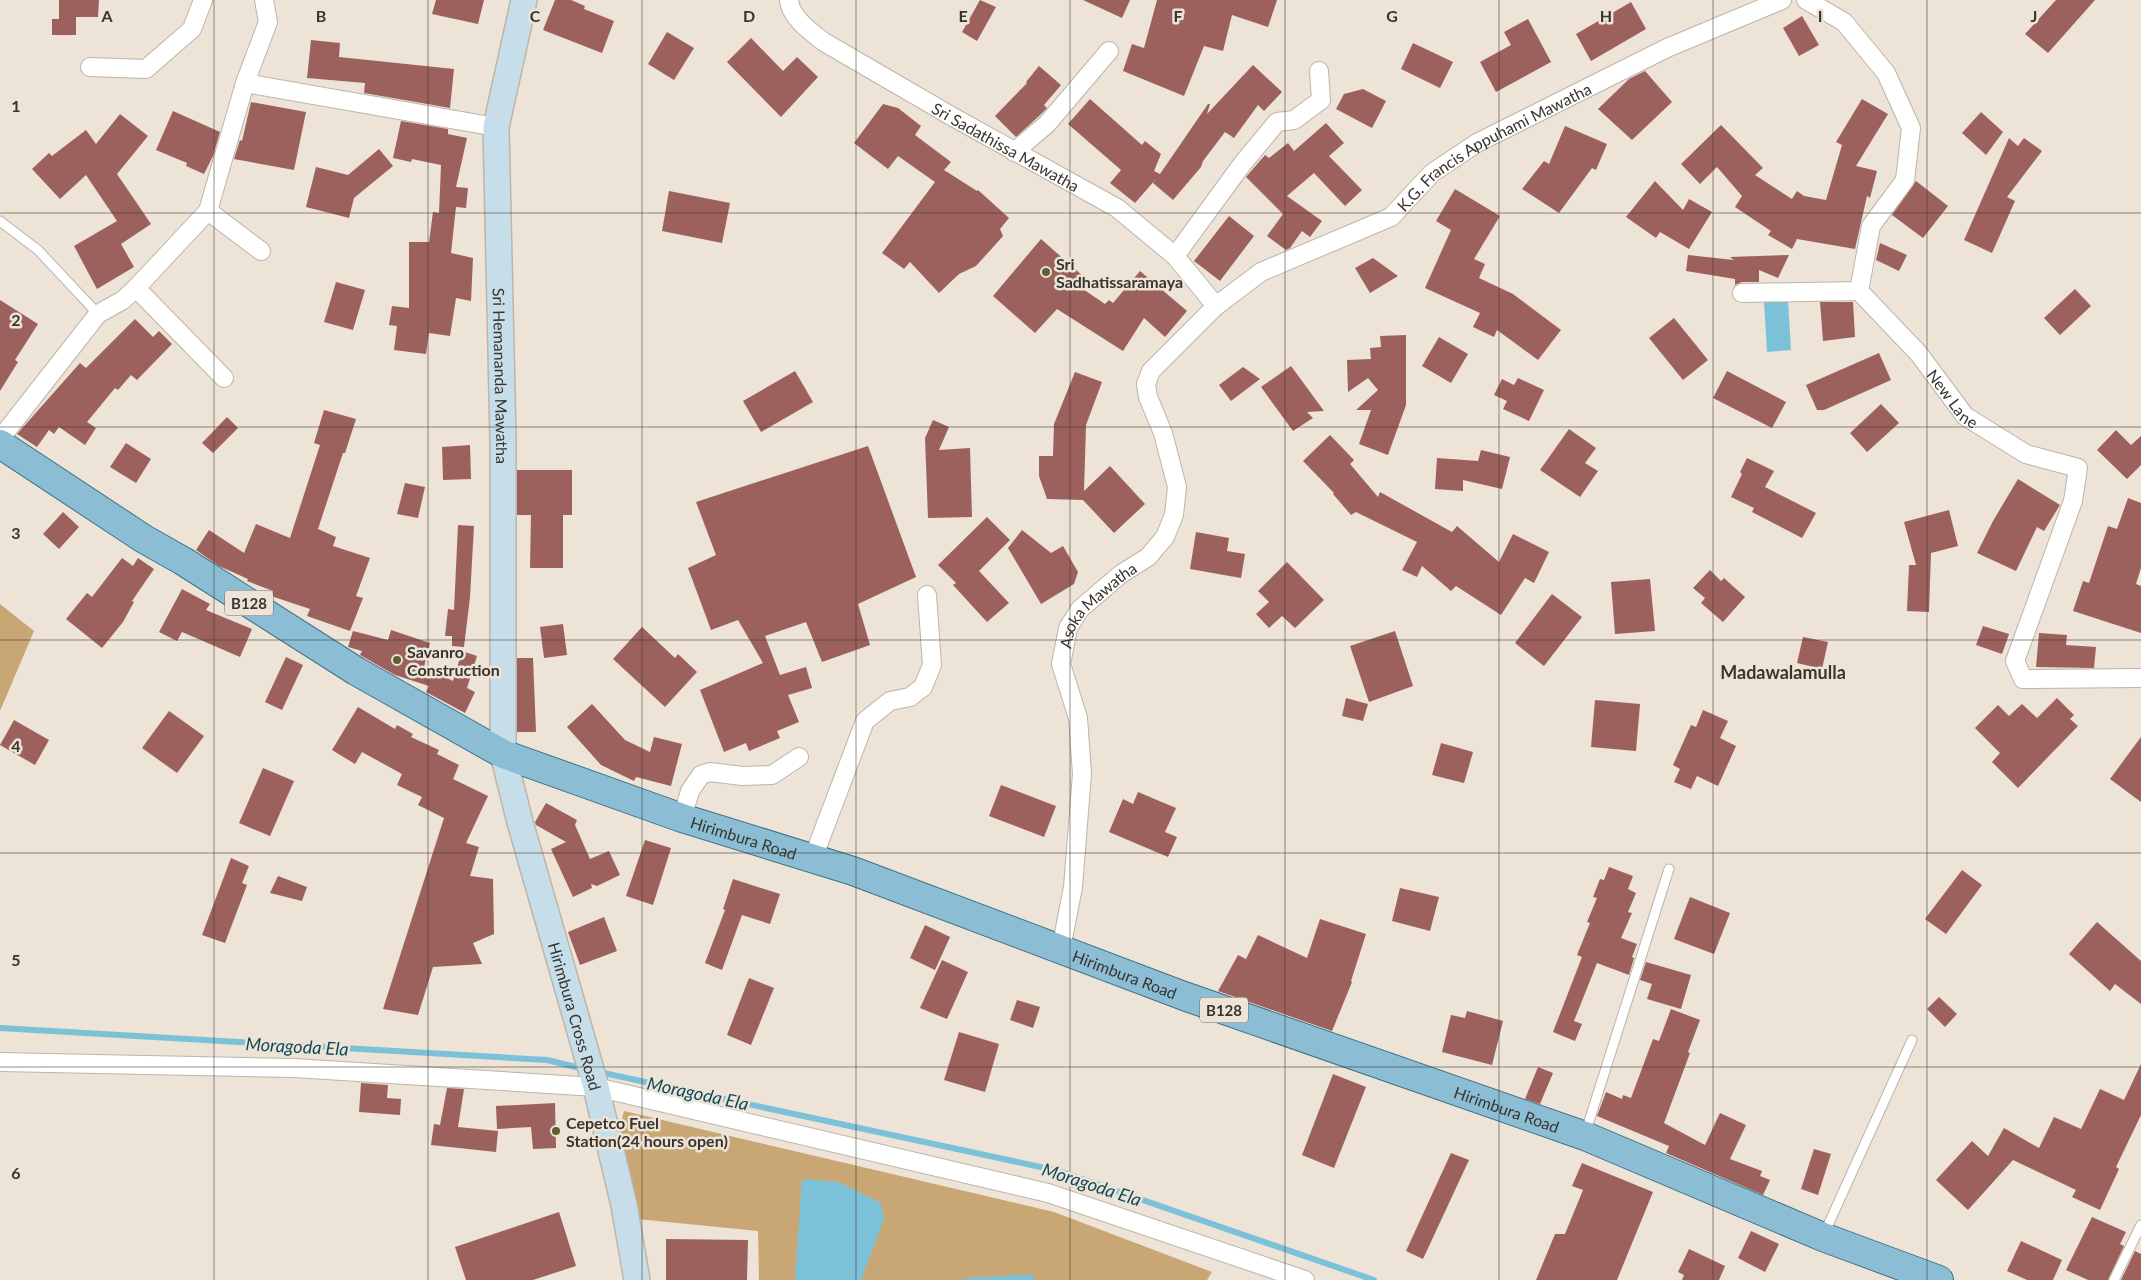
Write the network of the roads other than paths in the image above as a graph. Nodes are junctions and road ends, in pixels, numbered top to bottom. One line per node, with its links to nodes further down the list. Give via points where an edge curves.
1 (203, 0): 8 (street, via 192,29 146,69)
2 (264, 0): 10 (street, via 268,22)
3 (524, 0): 11 (main road, Sri Hemananda Mawatha)
4 (789, 0): 12 (street, Sri Sadathissa Mawatha, via 789,6 806,27 824,42)
5 (1782, 0): 20 (street, K.G. Francis Appuhami Mawatha, via 1667,48 1477,143 1432,173 1391,217 1261,272)
6 (1806, 0): 18 (street, via 1844,22 1886,73 1911,128 1905,180 1871,226)
7 (1109, 51): 12 (street, via 1046,124)
8 (90, 68)
9 (1319, 71): 16 (street, via 1321,100 1294,120 1277,122)
10 (245, 84): 11 (street); 13 (street)
11 (496, 128): 27 (main road, Sri Hemananda Mawatha, via 503,439)
12 (1014, 152): 16 (street, Sri Sadathissa Mawatha, via 1117,208)
13 (208, 211): 15 (street); 17 (street)
14 (0, 220): 21 (lane, via 38,250)
15 (261, 251)
16 (1175, 256): 20 (street, Sri Sadathissa Mawatha)
17 (136, 288): 21 (street, via 123,300); 22 (street)
18 (1859, 291): 19 (street); 26 (street, New Lane, via 1919,354 1965,416 2026,454 2078,468 2073,501 2015,661 2023,680)
19 (1742, 293)
20 (1216, 306): 32 (street, Asoka Mawatha, via 1150,371 1146,384 1177,487 1174,515 1165,537 1148,557 1080,609 1068,628 1061,664 1078,718 1082,774 1072,887)
21 (98, 314): 23 (street)
22 (224, 378)
23 (0, 439)
24 (0, 444): 27 (main road, B128, via 144,539 356,671)
25 (927, 595): 30 (street, via 932,665 924,687 910,697 890,701 865,721)
26 (2141, 678)
27 (504, 754): 29 (main road, Hirimbura Road / B128); 35 (main road, Hirimbura Cross Road, via 520,822)
28 (799, 757): 29 (street, via 772,775 710,772 701,775 690,792)
29 (682, 818): 30 (main road, Hirimbura Road / B128)
30 (813, 858): 32 (main road, Hirimbura Road / B128)
31 (1669, 869): 36 (lane)
32 (1061, 949): 36 (main road, Hirimbura Road / B128, via 1184,996)
33 (1912, 1040): 38 (lane)
34 (0, 1062): 35 (street, via 294,1068)
35 (596, 1087): 39 (main road, Hirimbura Cross Road, via 624,1205); 40 (street, via 1048,1193)
36 (1584, 1136): 38 (main road, Hirimbura Road / B128)
37 (2141, 1225): 42 (lane)
38 (1823, 1237): 41 (main road, Hirimbura Road / B128)
39 (637, 1280)
40 (1305, 1280)
41 (1939, 1280)
42 (2114, 1280)

